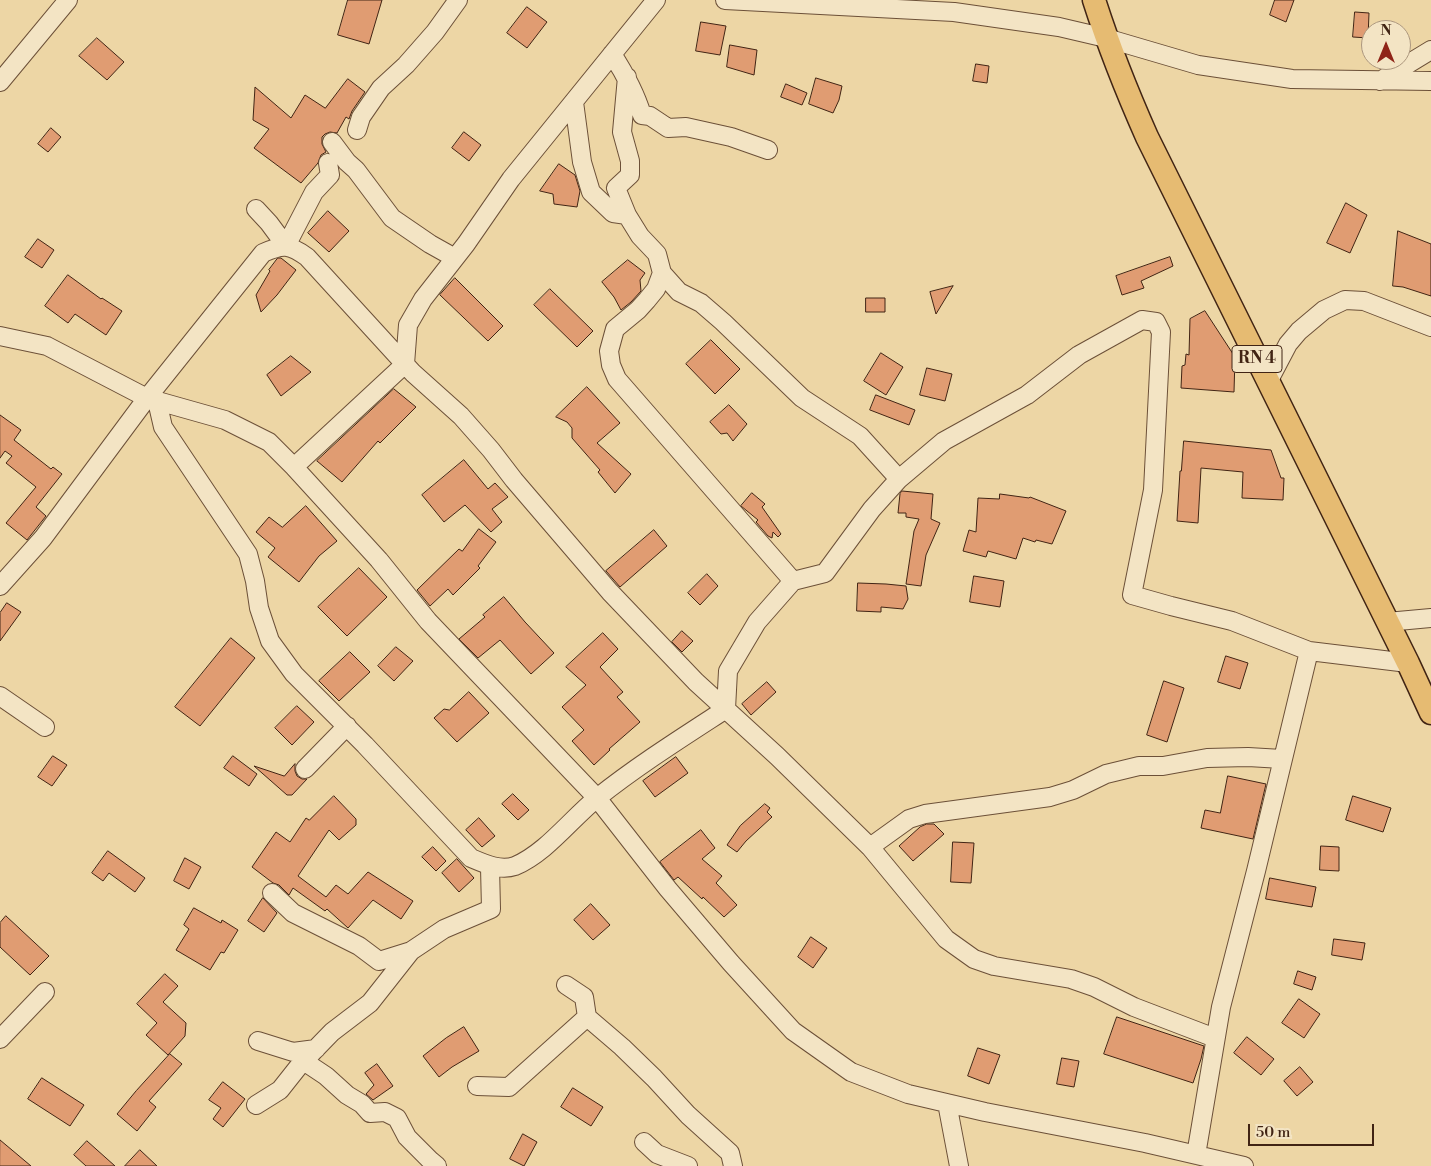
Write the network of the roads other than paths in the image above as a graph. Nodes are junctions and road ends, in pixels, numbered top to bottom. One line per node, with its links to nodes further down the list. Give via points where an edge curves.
1 (68, 0): 12 (street)
2 (458, 0): 14 (street, via 406,65 381,88 361,117)
3 (656, 0): 8 (street)
4 (725, 0): 6 (street, via 954,12 1059,27)
5 (1094, 0): 6 (main road, RN 4)
6 (1106, 38): 10 (street, via 1198,65 1292,79); 28 (main road, RN 4, via 1147,137)
7 (1431, 50): 10 (street)
8 (612, 54): 9 (street); 13 (street)
9 (627, 77): 16 (street, via 642,115 650,116 668,128 686,127 731,137); 19 (street, via 622,132 630,161 630,175 616,188)
10 (1380, 81): 11 (street)
11 (1431, 81)
12 (0, 82)
13 (574, 102): 19 (street, via 582,162 591,192 612,214); 21 (street, via 511,179)
14 (357, 130)
15 (332, 142): 21 (street, via 392,218)
16 (768, 150)
17 (328, 163): 20 (street, via 330,175 314,192)
18 (256, 209): 20 (street)
19 (627, 215): 22 (street, via 657,254)
20 (286, 246): 25 (street, via 307,257); 29 (street, via 263,253)
21 (455, 258): 23 (street, via 423,299)
22 (662, 273): 31 (street, via 679,292 701,303 723,322 802,398 860,436); 32 (street, via 656,289 647,300 615,329 610,351 611,365 617,379)
23 (408, 325): 25 (street); 27 (street)
24 (1431, 327): 28 (street, via 1364,301 1345,300 1324,310 1299,331 1288,344)
25 (375, 331): 27 (street)
26 (0, 336): 29 (street, via 47,346)
27 (405, 364): 30 (street); 39 (street, via 461,416 610,592)
28 (1268, 382): 35 (main road, RN 4)
29 (152, 400): 30 (street, via 225,420 269,442); 33 (street, via 43,538); 41 (street, via 164,427 248,554 259,608 270,640 294,674)
30 (294, 467): 45 (street, via 379,560 428,621)
31 (899, 479): 32 (street, via 824,573); 36 (street, via 944,440 1027,394 1079,355 1142,320 1156,322 1161,332 1153,490 1132,594 1232,621)
32 (793, 582): 39 (street, via 757,622 728,672)
33 (0, 586)
34 (1431, 618): 35 (street)
35 (1387, 622): 37 (main road, RN 4)
36 (1309, 650): 37 (street); 43 (street)
37 (1408, 663): 40 (main road, RN 4)
38 (0, 696): 42 (street)
39 (726, 709): 45 (street); 46 (street)
40 (1431, 713)
41 (346, 726): 44 (street); 47 (street, via 471,858)
42 (45, 727)
43 (1282, 759): 46 (street, via 1207,758 1163,766 1138,766 1106,774 1050,797 925,814 909,819); 53 (street)
44 (305, 770)
45 (597, 798): 47 (street, via 532,858 512,867); 58 (street, via 668,889 793,1031 851,1072 908,1094)
46 (870, 847): 53 (street, via 946,939 974,959 994,966 1071,979)
47 (490, 867): 49 (street, via 490,909 444,929)
48 (272, 893): 49 (street, via 293,913 359,946 378,961)
49 (411, 950): 56 (street, via 370,1003 332,1032)
50 (566, 985): 52 (street, via 584,997)
51 (45, 992): 54 (street)
52 (587, 1017): 57 (street, via 509,1087); 64 (street, via 730,1153)
53 (1215, 1038): 61 (street)
54 (0, 1039)
55 (258, 1041): 56 (street)
56 (311, 1054): 59 (street, via 280,1090); 62 (street, via 311,1066 370,1113 385,1112 397,1118 407,1138)
57 (477, 1086)
58 (947, 1103): 61 (street); 65 (street)
59 (256, 1105)
60 (644, 1142): 63 (street, via 657,1154)
61 (1196, 1155): 66 (street)
62 (437, 1166)
63 (688, 1166)
64 (732, 1166)
65 (959, 1166)
66 (1244, 1166)

